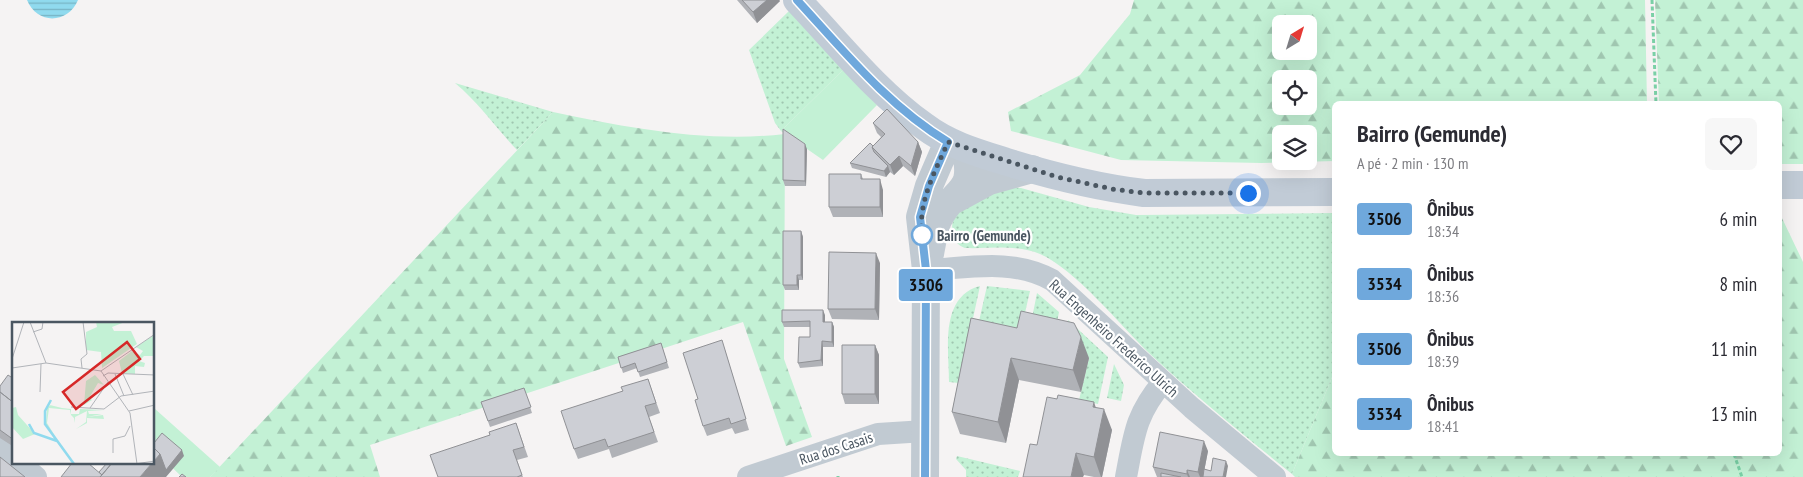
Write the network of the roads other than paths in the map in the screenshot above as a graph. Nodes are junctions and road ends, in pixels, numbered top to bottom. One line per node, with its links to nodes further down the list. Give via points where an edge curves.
1 (798, 0): 2 (main road, via 889,98 924,127)
2 (956, 145): 3 (main road); 7 (street, via 970,170 968,179); 8 (street, via 922,204 920,217)
3 (1032, 169): 6 (main road, via 1082,183 1144,193); 7 (street, via 989,181)
4 (1782, 185): 5 (main road)
5 (1803, 185)
6 (1332, 192)
7 (951, 202): 8 (street, via 938,221)
8 (926, 270): 9 (street, Rua Engenheiro Frederico Ulrich, via 991,265 1039,273 1068,293); 10 (street)
9 (1163, 382): 17 (street, via 1138,420); 18 (street, Rua Engenheiro Frederico Ulrich)
10 (925, 431): 15 (street, Rua dos Casais, via 878,434); 16 (street)
11 (0, 446): 12 (street)
12 (12, 456)
13 (21, 464): 14 (street)
14 (36, 477)
15 (748, 477)
16 (925, 477)
17 (1126, 477)
18 (1276, 477)

